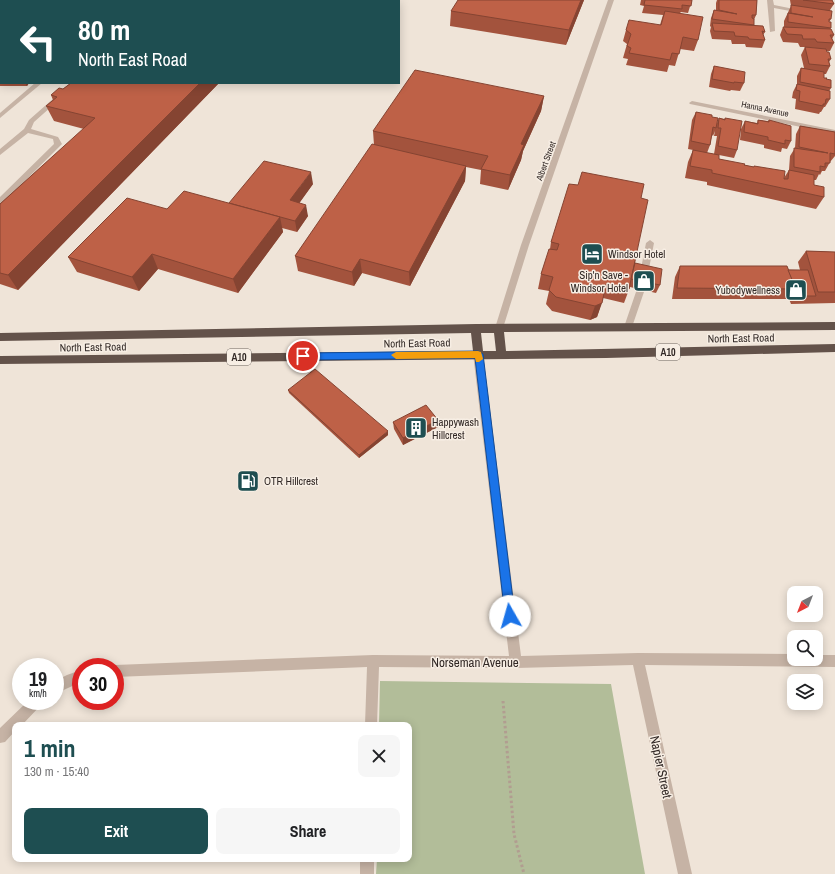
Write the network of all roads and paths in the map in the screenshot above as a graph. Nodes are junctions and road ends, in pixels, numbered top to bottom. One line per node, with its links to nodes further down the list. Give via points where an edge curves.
1 (611, 0): 19 (street, Albert Street)
2 (770, 3): 3 (street); 4 (street)
3 (806, 12)
4 (772, 31)
5 (38, 84): 9 (street)
6 (74, 84): 11 (street, via 31,121)
7 (692, 103): 12 (street, Hanna Avenue)
8 (0, 105): 9 (street)
9 (14, 105): 10 (street)
10 (0, 116)
11 (27, 130): 13 (street); 14 (street, via 56,138 58,144)
12 (835, 132)
13 (0, 153)
14 (0, 201)
15 (650, 243): 17 (street, via 641,289)
16 (835, 326): 17 (highway, North East Road / A10)
17 (628, 327): 19 (highway, North East Road / A10)
18 (476, 328): 19 (highway, North East Road / A10); 20 (highway, North East Road / A10); 22 (highway)
19 (499, 328): 23 (highway)
20 (0, 337)
21 (835, 348): 23 (highway, North East Road / A10)
22 (478, 354): 23 (highway, North East Road / A10); 24 (highway, North East Road / A10); 28 (street)
23 (501, 354)
24 (0, 360)
25 (638, 659): 26 (street, Norseman Avenue); 28 (street, Norseman Avenue); 39 (street, Napier Street)
26 (835, 661)
27 (373, 662): 28 (street, Norseman Avenue); 29 (street, Norseman Avenue); 33 (street)
28 (516, 662)
29 (124, 671)
30 (503, 701): 38 (path, via 514,834)
31 (28, 710): 32 (street)
32 (15, 722)
33 (371, 722)
34 (12, 725): 35 (street)
35 (0, 737)
36 (367, 862): 37 (street)
37 (367, 874)
38 (524, 874)
39 (684, 874)

